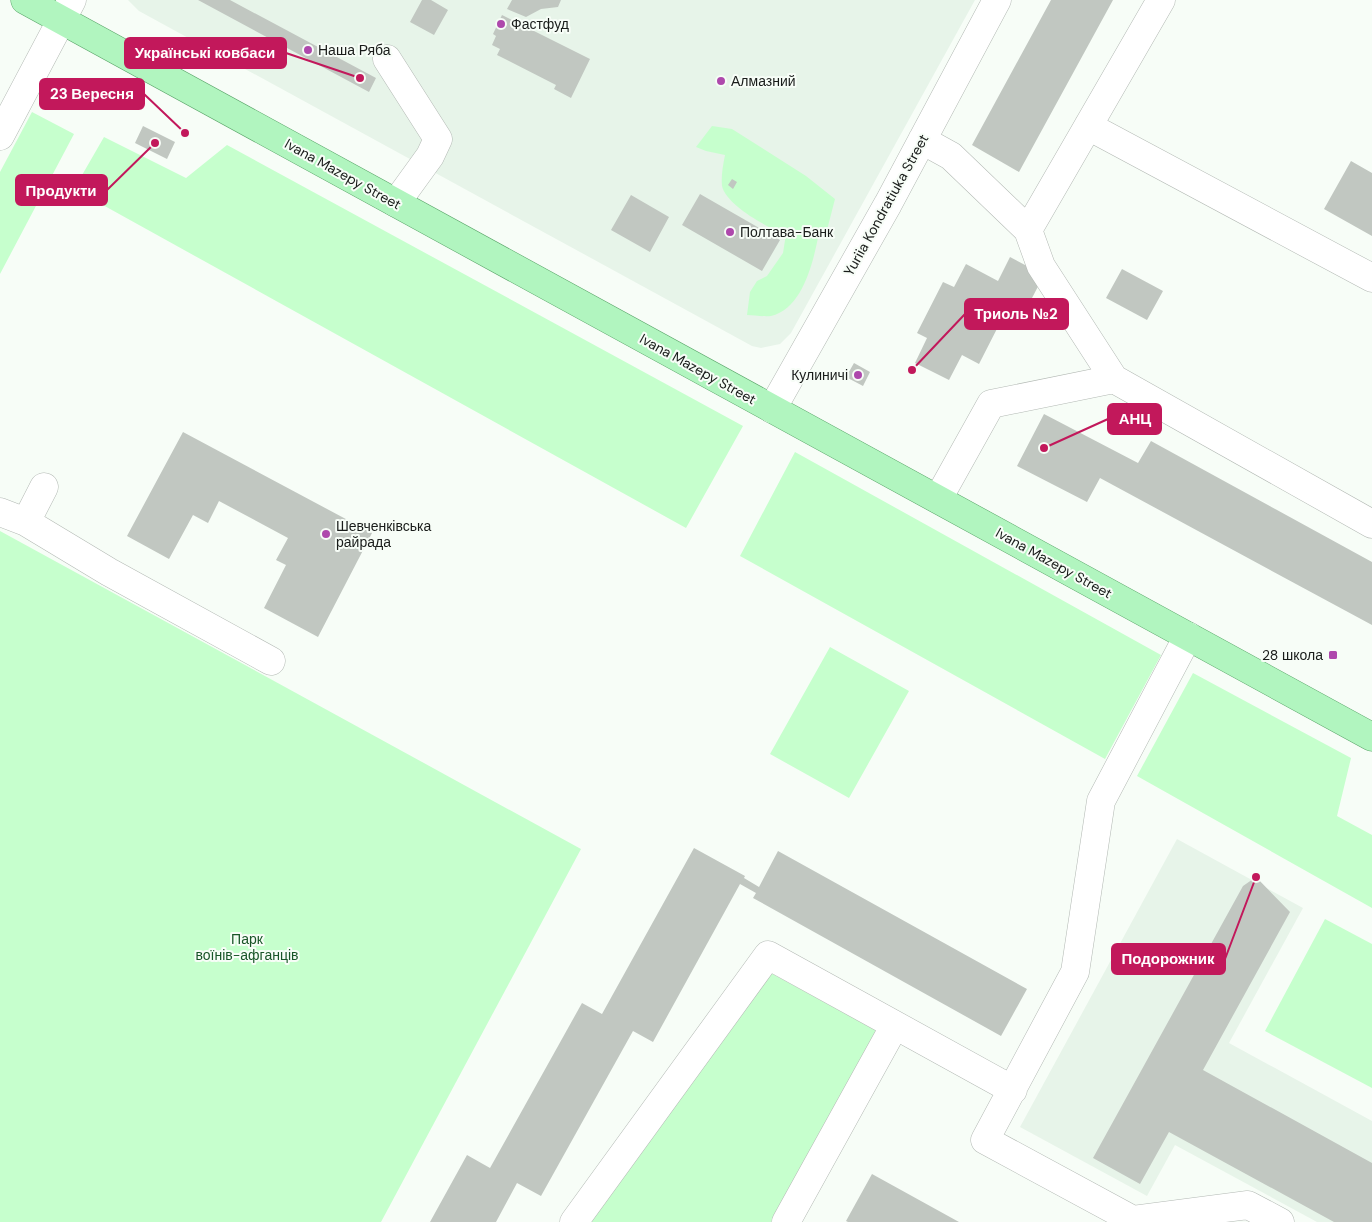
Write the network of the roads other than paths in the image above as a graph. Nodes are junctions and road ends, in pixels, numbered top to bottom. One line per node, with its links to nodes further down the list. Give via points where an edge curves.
1 (25, 0): 4 (main road, Ivana Mazepy Street)
2 (997, 0): 8 (street, Yuriia Kondratiuka Street)
3 (1162, 0): 6 (street)
4 (67, 10): 7 (street); 9 (main road, Ivana Mazepy Street)
5 (387, 59): 9 (street, via 438,139 430,156)
6 (1088, 126): 10 (street); 11 (street)
7 (0, 136)
8 (922, 140): 10 (street, via 951,156); 13 (street, Yuriia Kondratiuka Street)
9 (396, 204): 13 (main road, Ivana Mazepy Street)
10 (1028, 230): 12 (street, via 1042,266)
11 (1372, 278)
12 (1114, 379): 15 (street, via 991,404); 18 (street)
13 (772, 409): 15 (main road, Ivana Mazepy Street)
14 (44, 487): 17 (street)
15 (938, 499): 19 (main road, Ivana Mazepy Street)
16 (0, 512): 17 (street)
17 (26, 522): 20 (street, via 109,572)
18 (1372, 524)
19 (1188, 636): 21 (main road, Ivana Mazepy Street); 23 (street, via 1101,801 1076,972)
20 (271, 661)
21 (1372, 737)
22 (895, 1025): 23 (street); 24 (street, via 768,955); 25 (street)
23 (1012, 1090): 26 (street, via 986,1140 1133,1220 1248,1205)
24 (574, 1222)
25 (786, 1222)
26 (1280, 1222)

